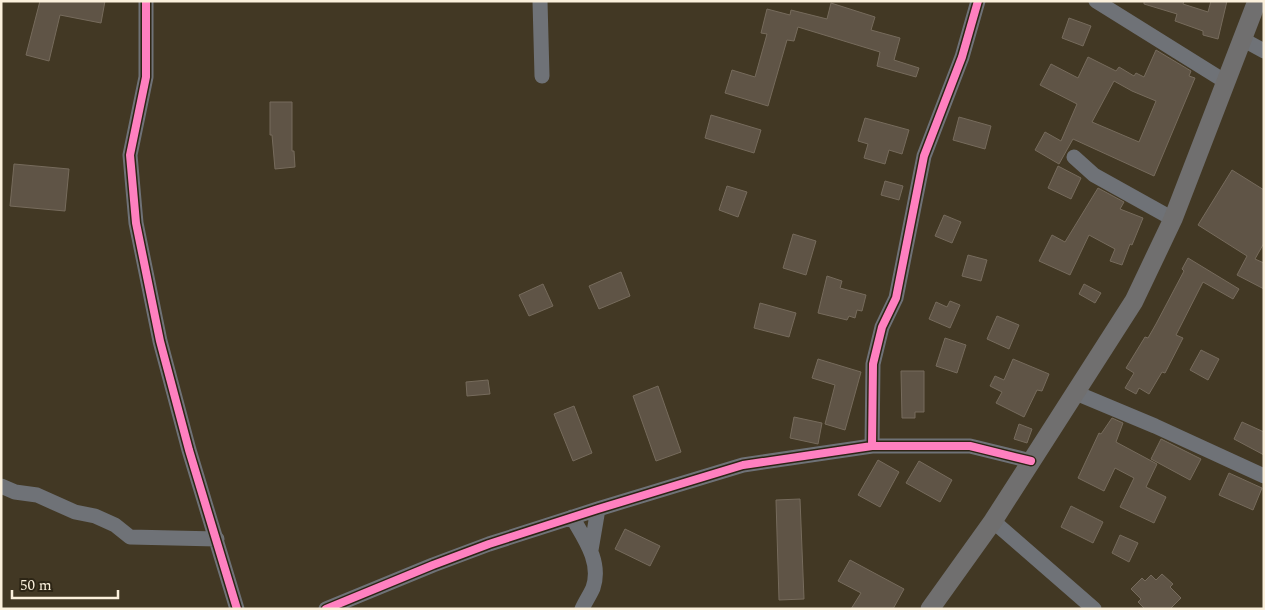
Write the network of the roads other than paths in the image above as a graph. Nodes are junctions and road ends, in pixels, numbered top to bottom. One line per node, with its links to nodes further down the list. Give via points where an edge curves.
1 (146, 1): 20 (street, via 146,77 130,156 136,223 160,341)
2 (540, 1): 8 (street)
3 (978, 1): 13 (street, via 962,57 924,156 896,298 882,327 874,364)
4 (1096, 1): 9 (street)
5 (1258, 1): 6 (main road)
6 (1242, 39): 7 (street); 9 (main road)
7 (1264, 50)
8 (542, 76)
9 (1226, 82): 11 (main road)
10 (1074, 157): 11 (street, via 1094,175)
11 (1173, 219): 12 (main road, via 1134,301)
12 (1076, 393): 14 (main road); 15 (street)
13 (872, 446): 14 (street, via 970,446); 17 (street, via 744,465)
14 (1031, 461): 19 (main road)
15 (1261, 474)
16 (1, 486): 20 (street, via 95,516 130,537)
17 (598, 509): 18 (street); 21 (street)
18 (572, 518): 21 (street); 23 (street, via 433,565)
19 (993, 521): 25 (main road); 26 (street)
20 (217, 539): 22 (street)
21 (591, 550): 24 (street, via 595,566 593,587)
22 (237, 609)
23 (326, 609)
24 (582, 609)
25 (930, 609)
26 (1094, 609)

